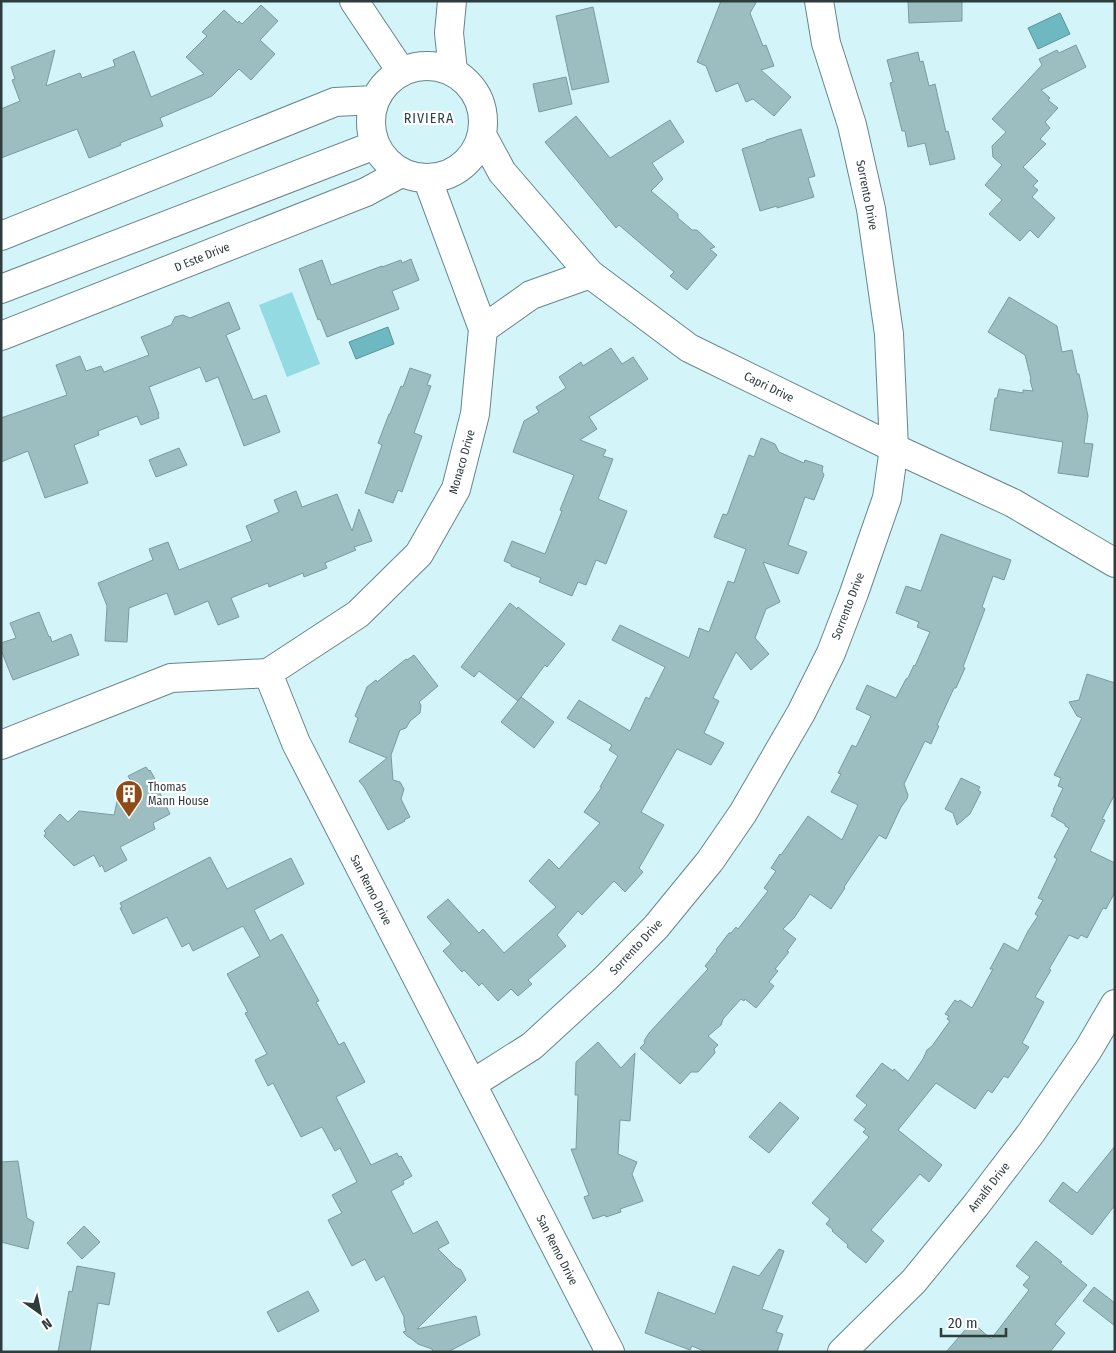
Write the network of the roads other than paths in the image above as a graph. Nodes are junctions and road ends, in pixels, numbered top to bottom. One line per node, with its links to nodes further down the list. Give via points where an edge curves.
1 (354, 1): 4 (street)
2 (452, 1): 5 (street, via 449,33)
3 (819, 1): 15 (street, Sorrento Drive, via 826,43 852,125 871,209 889,334)
4 (401, 71): 5 (street, D Este Drive, via 418,66 436,66); 6 (street, D Este Drive, via 381,88)
5 (453, 71): 7 (street, D Este Drive, via 468,82 479,98 484,116)
6 (374, 100): 8 (street, D Este Drive, via 370,130); 10 (street, via 335,102)
7 (482, 135): 9 (street, D Este Drive, via 462,166 445,176); 11 (street, Capri Drive, via 502,172)
8 (375, 145): 9 (street, D Este Drive, via 386,161); 12 (street)
9 (414, 176): 13 (street, Monaco Drive); 14 (street, D Este Drive)
10 (1, 236)
11 (590, 274): 13 (street, via 532,295); 15 (street, Capri Drive, via 689,348)
12 (1, 289)
13 (483, 329): 17 (street, Monaco Drive, via 475,414 456,489 419,554 358,614)
14 (1, 336)
15 (894, 448): 16 (street, Capri Drive, via 1013,503); 20 (street, Sorrento Drive, via 887,498 831,652 801,714 743,813 710,862 656,927 606,978 532,1046)
16 (1115, 563)
17 (268, 673): 18 (street, via 171,678); 20 (street, San Remo Drive, via 296,743)
18 (1, 744)
19 (1115, 1004): 22 (street, Amalfi Drive, via 1031,1133 981,1197 914,1281)
20 (472, 1084): 21 (street, San Remo Drive)
21 (610, 1352)
22 (842, 1352)

